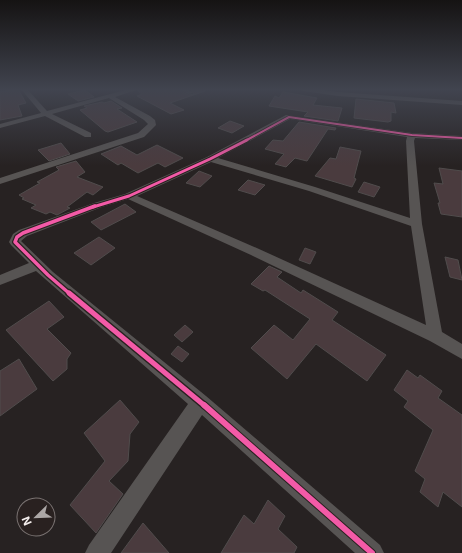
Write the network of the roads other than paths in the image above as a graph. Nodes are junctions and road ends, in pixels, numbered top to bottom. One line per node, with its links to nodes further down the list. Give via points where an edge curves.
1 (43, 115): 4 (street)
2 (48, 115): 5 (street)
3 (141, 115): 9 (street, via 152,122 152,125 141,135)
4 (0, 126)
5 (88, 135)
6 (412, 135): 7 (street); 8 (street, via 288,117); 11 (street, via 410,141)
7 (462, 138)
8 (210, 159): 10 (street); 11 (street, via 312,189)
9 (0, 181)
10 (129, 196): 12 (street, via 98,205 17,237 15,242); 14 (street)
11 (416, 224): 14 (street)
12 (38, 265): 13 (street); 16 (street)
13 (0, 280)
14 (434, 336): 15 (street)
15 (462, 352)
16 (200, 402): 17 (street); 18 (street)
17 (98, 553)
18 (372, 553)

